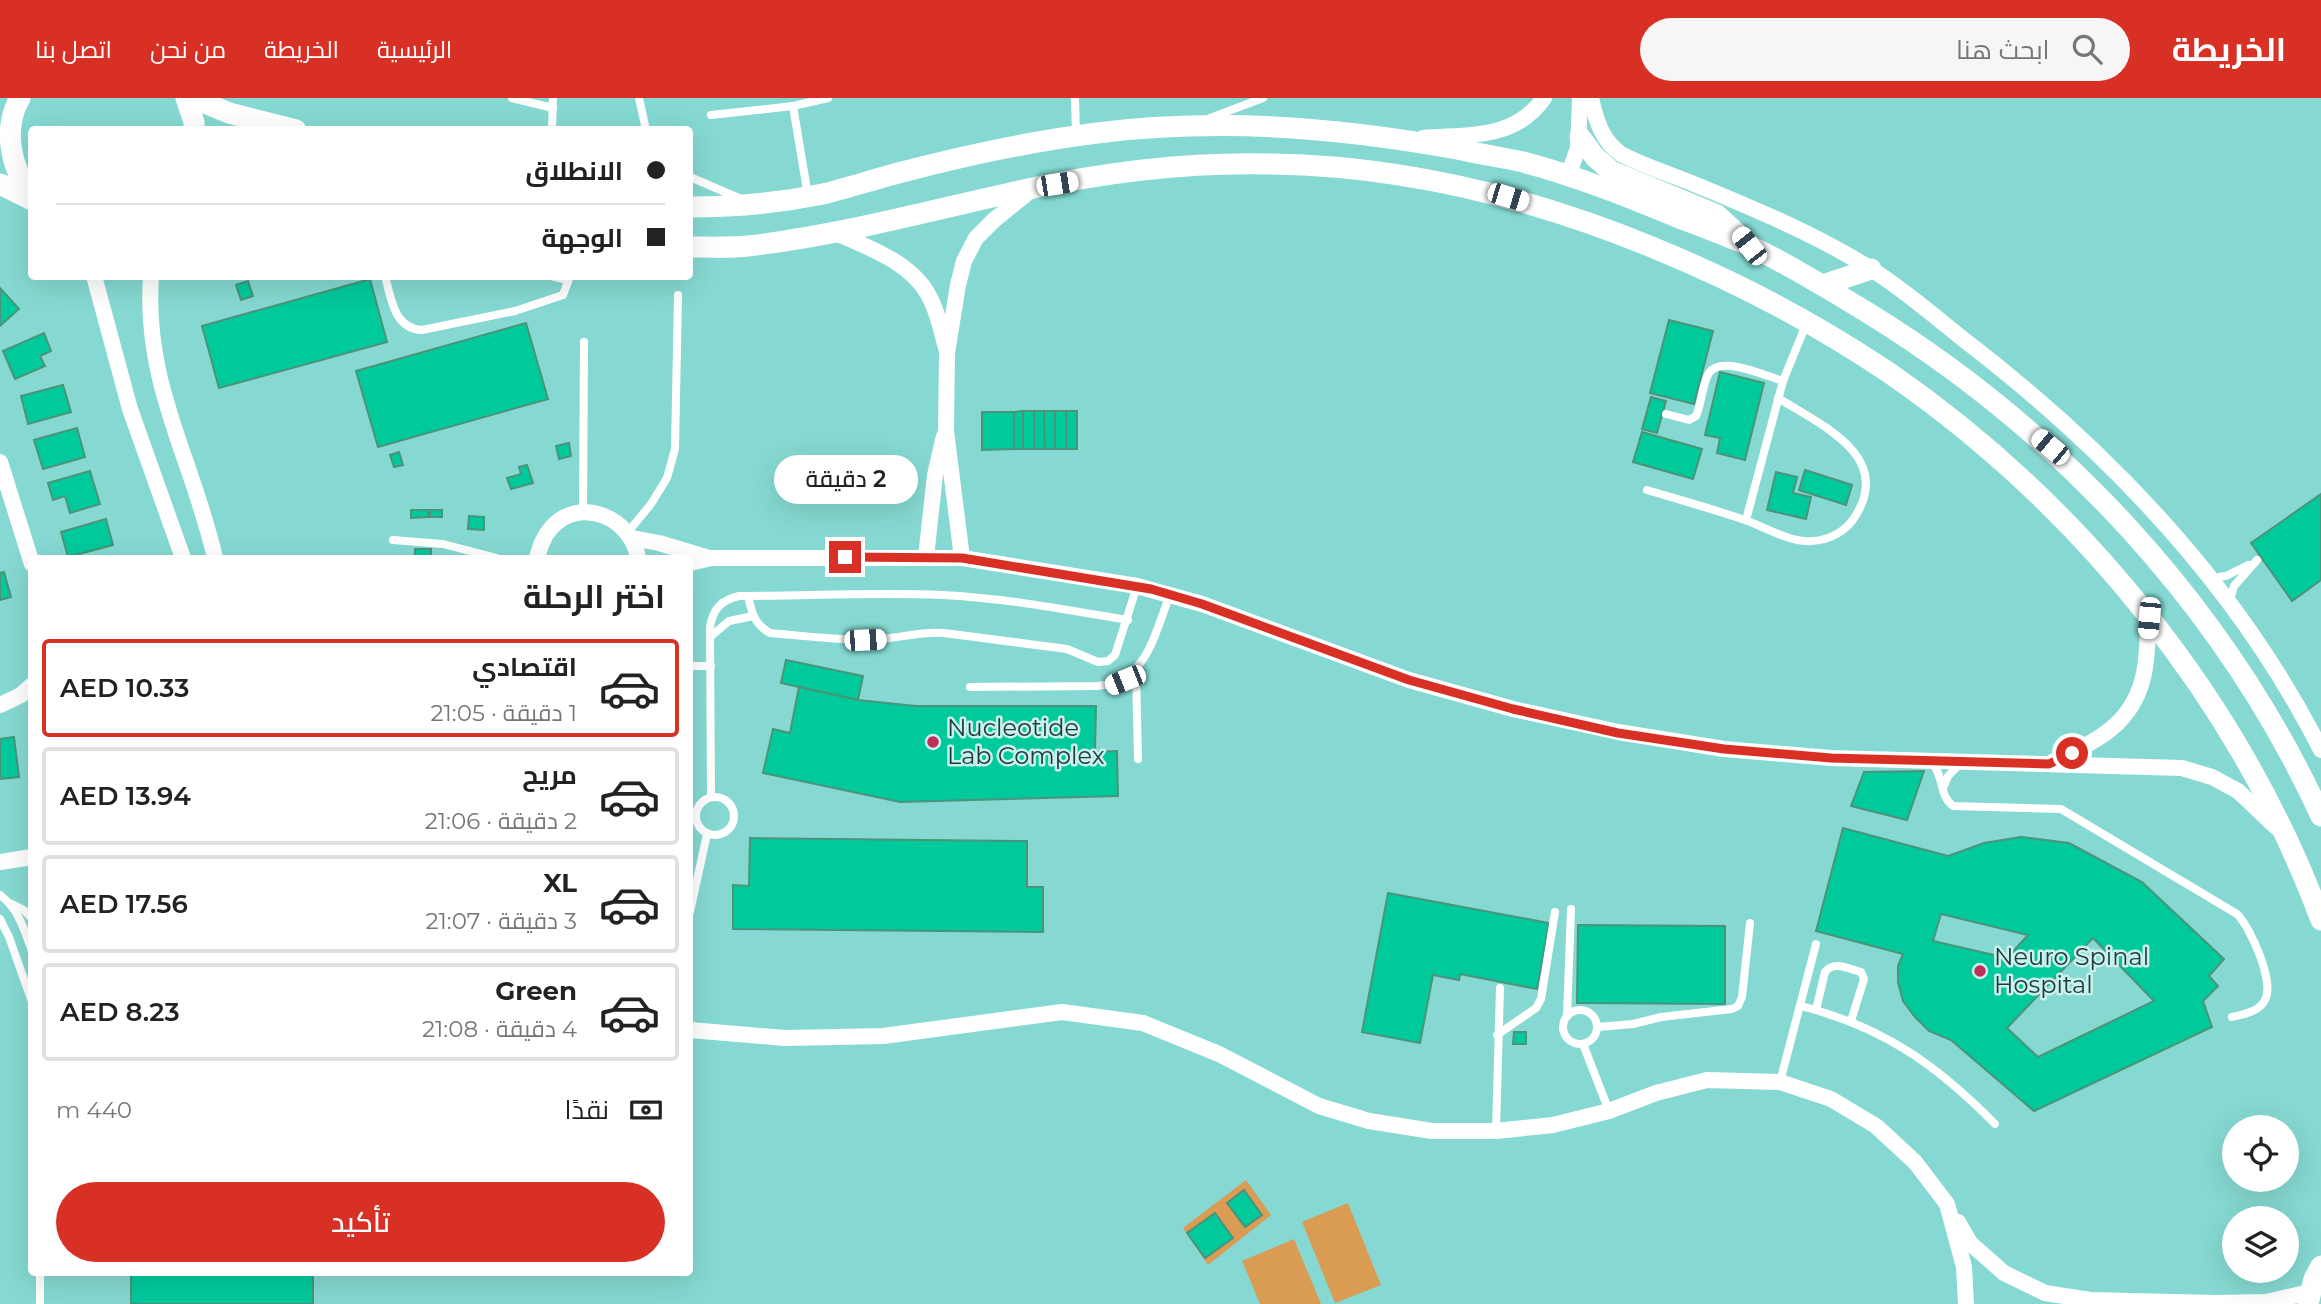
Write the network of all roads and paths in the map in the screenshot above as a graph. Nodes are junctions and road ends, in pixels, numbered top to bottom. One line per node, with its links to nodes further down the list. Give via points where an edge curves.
1 (186, 98): 17 (street)
2 (193, 98): 18 (street)
3 (512, 98): 14 (lane)
4 (553, 98): 14 (lane)
5 (639, 98): 20 (lane)
6 (828, 98): 13 (lane)
7 (1075, 98): 21 (lane)
8 (1263, 98): 16 (lane)
9 (1544, 98): 23 (street, via 1531,115 1506,130)
10 (1580, 98): 22 (street)
11 (1591, 98): 37 (street, via 1600,129 1610,147 1621,154 1756,210)
12 (12, 104): 28 (street, via 12,157)
13 (793, 106): 15 (lane); 30 (lane)
14 (553, 108): 19 (lane)
15 (711, 115)
16 (1189, 125): 21 (street); 23 (street, via 1309,128)
17 (194, 126)
18 (280, 126)
19 (552, 126)
20 (645, 126)
21 (1076, 136): 30 (street, via 991,151)
22 (1580, 137): 24 (street); 35 (street, via 1611,171 1717,215)
23 (1403, 139): 24 (street, via 1518,161)
24 (1568, 176): 33 (street); 35 (street)
25 (693, 178): 31 (lane)
26 (0, 184): 29 (street)
27 (1034, 188): 33 (street, via 1152,168 1272,164 1391,173); 34 (street); 46 (street, via 976,238 964,261)
28 (28, 193)
29 (28, 196)
30 (808, 196): 31 (street)
31 (757, 205): 32 (street)
32 (693, 207)
33 (1558, 212): 44 (street, via 1680,259)
34 (836, 233): 36 (street, via 743,247); 46 (street, via 894,260 913,275 929,294)
35 (1749, 246): 42 (street)
36 (693, 247)
37 (1871, 269): 42 (street); 67 (street, via 2060,417 2140,496)
38 (95, 280): 58 (street, via 130,409)
39 (151, 280): 59 (street, via 158,372)
40 (386, 280): 41 (lane, via 395,312 413,330 539,304 563,295)
41 (568, 280)
42 (1823, 285): 91 (street, via 1978,388 2050,447 2109,505 2213,633 2262,705)
43 (678, 295): 55 (lane, via 675,449 667,478)
44 (1807, 322): 47 (lane); 73 (street, via 1888,372 1960,426 2028,485)
45 (584, 342): 53 (lane)
46 (947, 353): 50 (street)
47 (1783, 381): 48 (lane); 49 (lane, via 1724,364 1708,375 1696,416 1689,420)
48 (1778, 398): 54 (lane); 54 (lane, via 1844,440 1860,458 1866,480 1864,503 1852,523 1832,537 1810,541)
49 (1666, 414)
50 (946, 431): 63 (street, via 936,468); 65 (street)
51 (0, 462): 57 (street)
52 (1647, 490): 54 (lane)
53 (583, 513): 55 (street, via 608,517); 61 (street, via 552,527)
54 (1746, 520)
55 (630, 535): 62 (street); 64 (street)
56 (393, 540): 60 (lane, via 443,544)
57 (29, 555)
58 (182, 555)
59 (214, 555)
60 (485, 555)
61 (538, 555)
62 (637, 555)
63 (926, 556): 64 (street); 65 (street)
64 (711, 558): 66 (street)
65 (962, 558): 68 (street)
66 (693, 562)
67 (2210, 579): 71 (street); 71 (lane, via 2257,560 2234,586)
68 (1137, 586): 69 (street); 74 (lane)
69 (1170, 595): 78 (lane); 84 (street, via 1409,680 1618,733 1724,749)
70 (748, 596): 72 (lane); 74 (lane, via 943,595); 75 (lane, via 722,603 712,618)
71 (2229, 603): 82 (street)
72 (753, 617): 74 (lane, via 770,633 865,640 925,631 1067,649 1098,662 1115,655); 75 (lane, via 729,621)
73 (2149, 618): 86 (street, via 2144,674 2135,701 2118,724 2096,742); 92 (street, via 2239,747)
74 (1128, 620)
75 (710, 637): 77 (lane)
76 (693, 666): 77 (lane)
77 (711, 666): 88 (lane)
78 (1136, 671): 79 (lane, via 1112,685); 83 (lane)
79 (970, 687)
80 (28, 689): 81 (street)
81 (0, 705)
82 (2321, 750)
83 (1138, 759)
84 (1930, 761): 85 (street); 87 (lane)
85 (1962, 762): 86 (street); 87 (lane)
86 (2049, 764): 92 (street, via 2152,765 2212,776 2238,791)
87 (1944, 786): 112 (lane, via 1945,799 1953,806 2061,808 2237,914 2252,932 2269,987 2260,1007)
88 (712, 797): 89 (lane); 93 (lane, via 729,802 735,819 724,834)
89 (693, 813)
90 (693, 816): 93 (lane)
91 (2321, 816)
92 (2283, 833): 103 (street)
93 (707, 834): 96 (lane)
94 (28, 858): 95 (street)
95 (0, 862)
96 (693, 881)
97 (0, 895): 98 (lane)
98 (10, 902): 101 (lane); 105 (lane)
99 (1571, 909): 111 (lane)
100 (1555, 912): 116 (lane, via 1541,999 1532,1012)
101 (28, 914)
102 (0, 919): 108 (lane)
103 (2321, 920)
104 (1750, 923): 114 (lane, via 1738,1006)
105 (28, 940)
106 (1816, 944): 109 (lane)
107 (1500, 988): 116 (lane)
108 (28, 991)
109 (1801, 1006): 110 (lane); 118 (lane)
110 (1816, 1010): 113 (lane); 113 (lane, via 1826,969 1835,965 1861,972 1864,979)
111 (1567, 1016): 114 (lane, via 1577,1009 1589,1012); 117 (lane, via 1563,1026 1567,1037)
112 (2232, 1017)
113 (1851, 1021): 120 (lane, via 1927,1062)
114 (1598, 1027): 117 (lane, via 1595,1036)
115 (693, 1030): 121 (street, via 785,1038 883,1036 1062,1012 1143,1023 1219,1054 1319,1106 1369,1121 1432,1131)
116 (1497, 1035): 121 (lane)
117 (1583, 1044): 119 (lane)
118 (1780, 1082): 119 (street, via 1707,1080); 122 (street, via 1831,1099 1876,1126 1915,1162)
119 (1609, 1111): 121 (street, via 1553,1125)
120 (1995, 1124)
121 (1496, 1131)
122 (1947, 1204): 125 (street, via 1970,1243 2004,1273 2045,1293 2090,1300 2215,1303); 127 (street, via 1964,1267)
123 (2321, 1266): 125 (street)
124 (40, 1276): 126 (lane)
125 (2309, 1298)
126 (40, 1304)
127 (1966, 1304)

